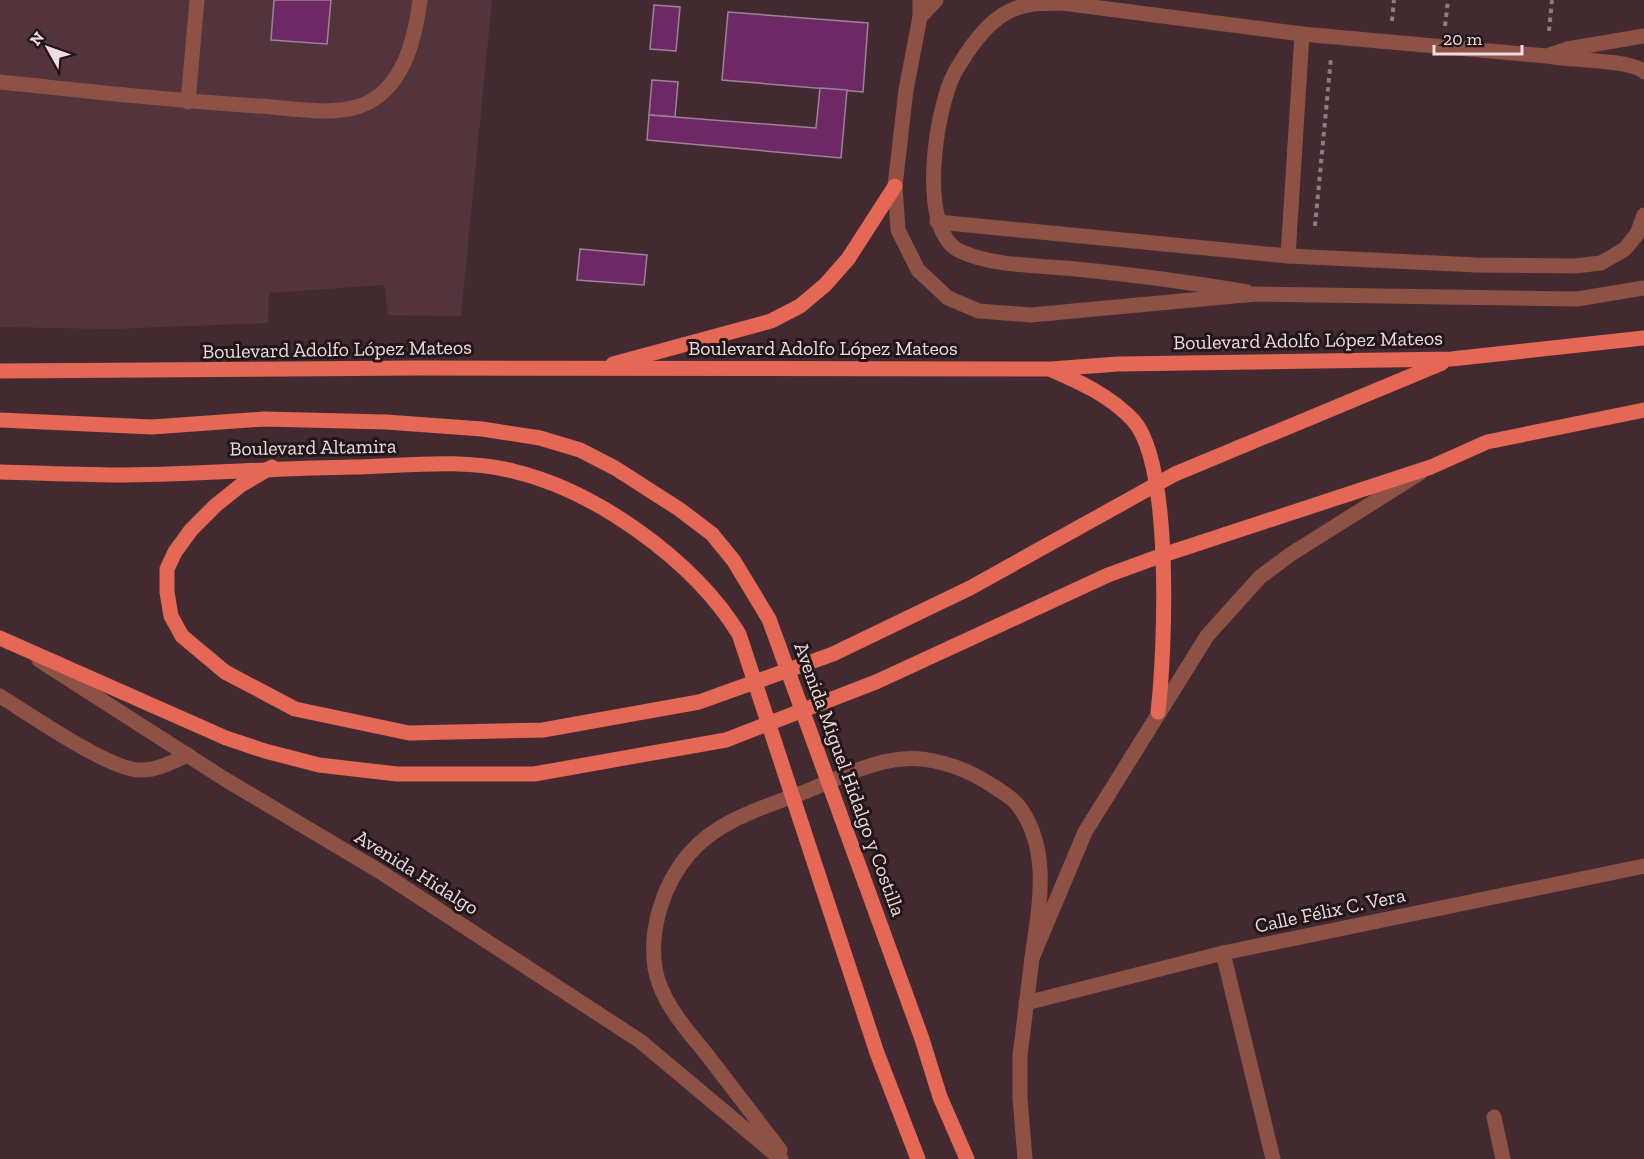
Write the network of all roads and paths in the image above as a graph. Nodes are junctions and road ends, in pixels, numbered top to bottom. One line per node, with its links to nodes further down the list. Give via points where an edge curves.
1 (197, 0): 13 (street)
2 (420, 0): 13 (street, via 409,55 384,90 361,105 332,111)
3 (920, 0): 6 (street)
4 (936, 0): 6 (street)
5 (1552, 0): 10 (path)
6 (920, 17): 14 (street, via 906,90)
7 (1302, 34): 9 (street); 16 (street, via 1062,3 1027,4 1000,16 954,74 944,105 934,172); 17 (street)
8 (1644, 36): 10 (street)
9 (1333, 37): 10 (street); 18 (path)
10 (1546, 56): 11 (street, via 1630,65)
11 (1644, 72)
12 (0, 82): 13 (street)
13 (188, 102)
14 (896, 186): 20 (street, via 898,230 918,270 948,298 979,311 1031,315); 24 (main road, via 848,259 800,306 771,321)
15 (1644, 215): 18 (street, via 1637,234 1625,249 1601,263 1477,265)
16 (937, 222): 17 (street); 20 (street, via 955,248 996,261 1196,283)
17 (1287, 256): 18 (street)
18 (1312, 257)
19 (1644, 288): 20 (street, via 1577,299)
20 (1256, 294)
21 (1644, 338): 22 (main road, Boulevard Adolfo López Mateos)
22 (1451, 359): 23 (main road, Boulevard Adolfo López Mateos, via 1175,362); 32 (main road, via 1175,474)
23 (1051, 369): 24 (main road, Boulevard Adolfo López Mateos); 32 (main road, via 1099,391 1134,421 1143,437)
24 (591, 370): 25 (main road, Boulevard Adolfo López Mateos)
25 (0, 371)
26 (1644, 410): 29 (main road, via 1487,442)
27 (0, 420): 30 (main road, Boulevard Altamira, via 152,427 264,420 386,422 482,429 540,438 580,450)
28 (273, 467): 31 (main road, Boulevard Altamira, via 128,475); 32 (main road, via 241,485 190,530 167,569 171,616 182,636 201,654 252,688 295,709 409,733 543,730 699,702 833,654 970,588); 45 (main road, Boulevard Altamira, via 465,465 510,470 571,492 615,517 687,569 722,607 739,634 877,1053)
29 (1431, 467): 33 (main road); 36 (street, via 1260,577 1206,636)
30 (615, 468): 46 (main road, Avenida Miguel Hidalgo y Costilla, via 712,534 734,561 769,619 940,1096)
31 (0, 472)
32 (1155, 487): 33 (main road)
33 (1162, 555): 34 (main road, via 1108,575 876,682 726,740 534,774 398,774 319,765 226,738); 36 (main road, via 1164,663)
34 (7, 641): 37 (street, Avenida Hidalgo)
35 (0, 696): 37 (street, via 125,768 162,767)
36 (1158, 712): 40 (street, via 1085,832)
37 (188, 755): 43 (street, Avenida Hidalgo, via 379,871 640,1041)
38 (1644, 866): 39 (street, Calle Félix C. Vera)
39 (1223, 953): 41 (street, Calle Félix C. Vera); 48 (street)
40 (1032, 958): 41 (street); 44 (street, via 1041,896 1039,851 1032,832 1016,804 972,774 947,764 902,759 866,768 734,819 710,833 672,879 652,941 655,971 668,1003)
41 (1026, 1003): 47 (street, via 1020,1056)
42 (1494, 1117): 49 (street)
43 (781, 1159)
44 (787, 1159)
45 (918, 1159)
46 (967, 1159)
47 (1025, 1159)
48 (1273, 1159)
49 (1503, 1159)

